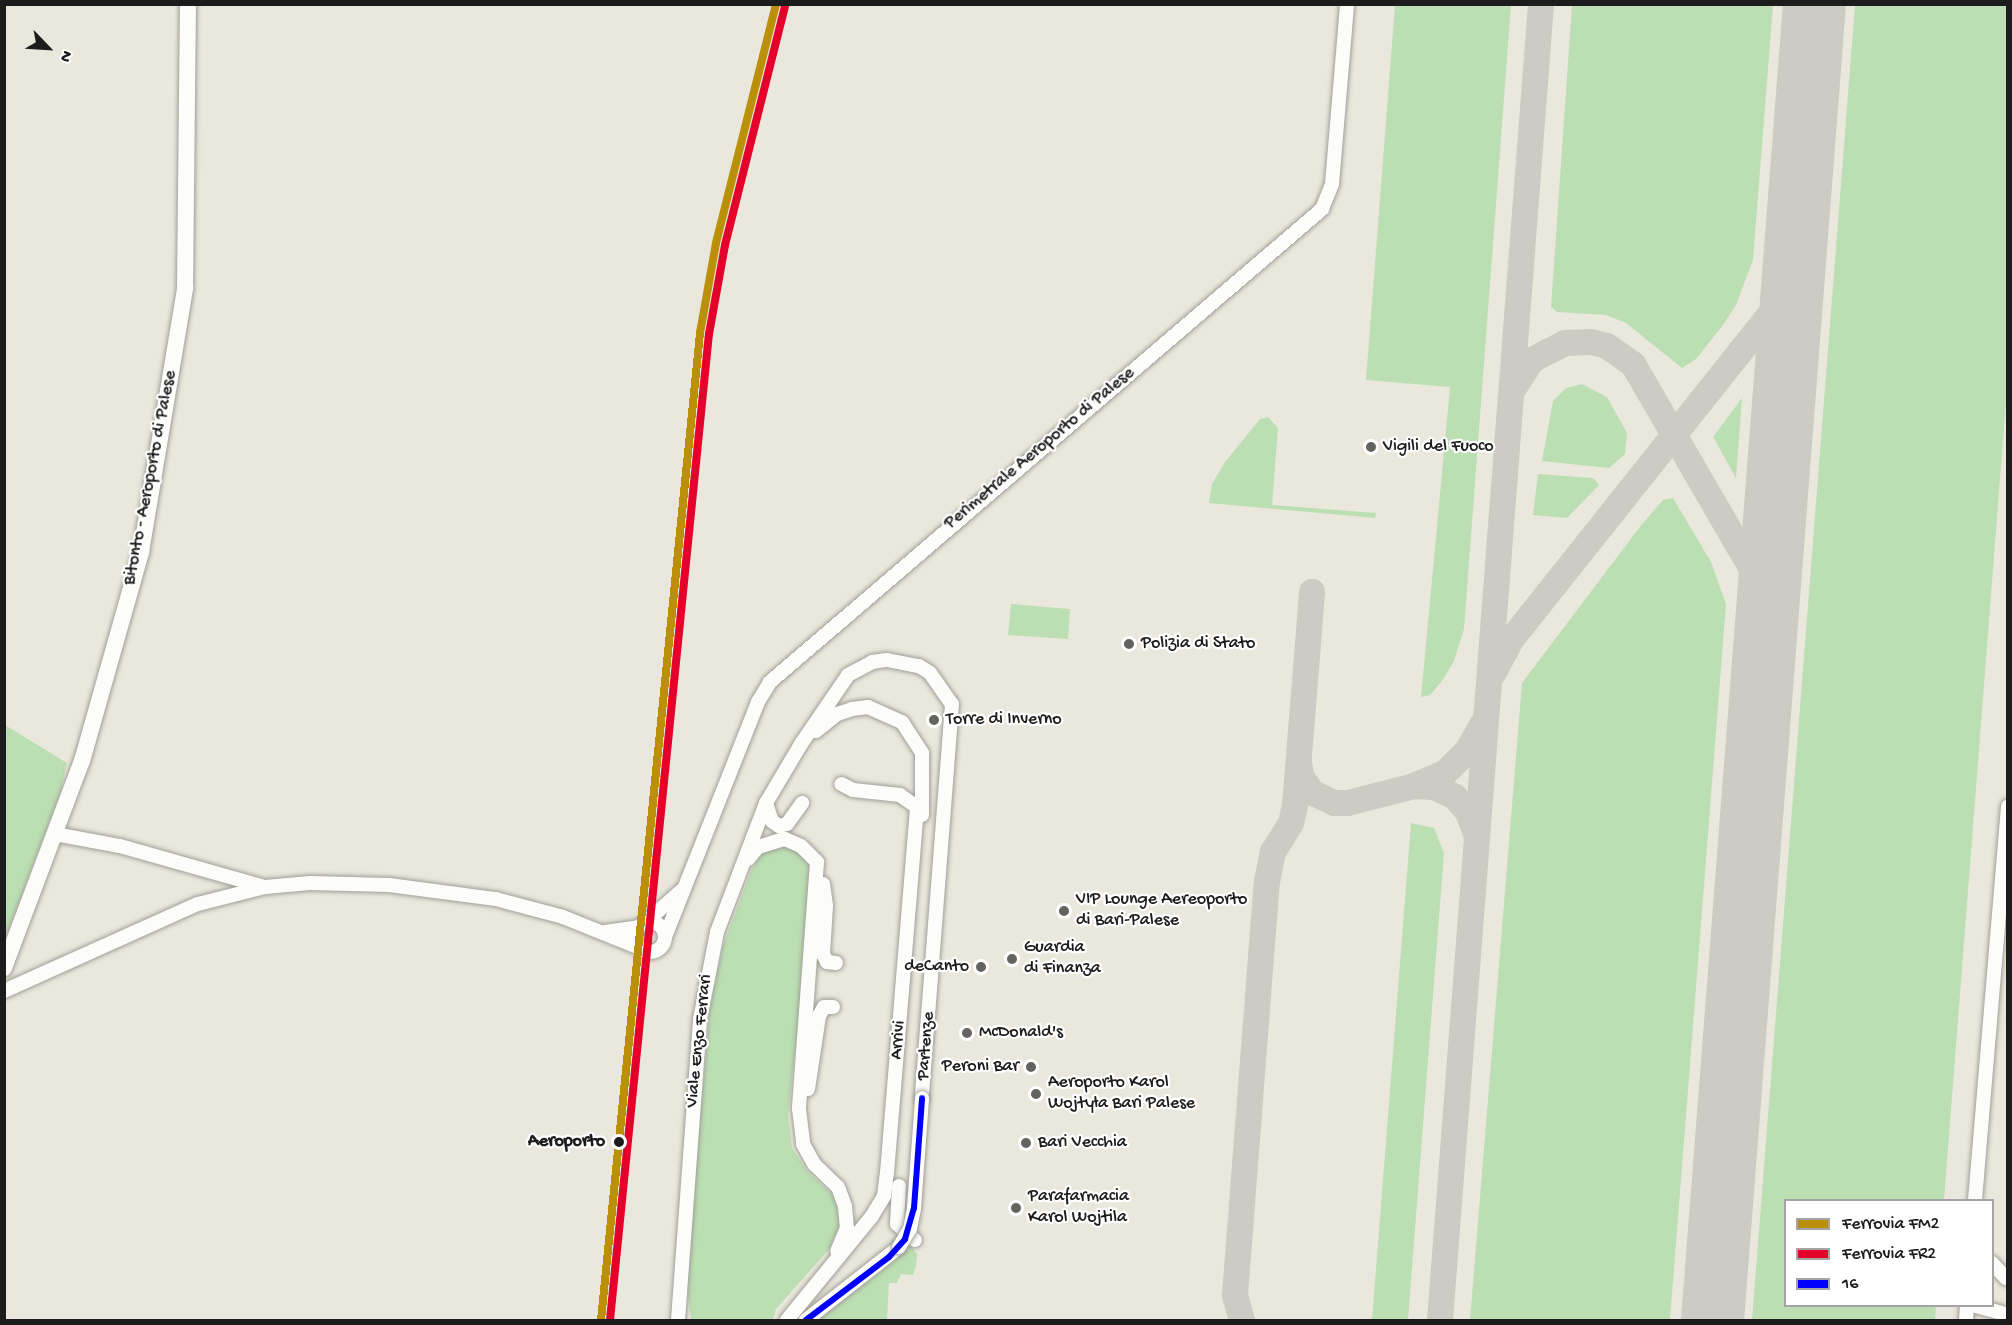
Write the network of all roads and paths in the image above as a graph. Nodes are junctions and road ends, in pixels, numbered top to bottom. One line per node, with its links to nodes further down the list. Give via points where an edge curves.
1 (188, 4): 8 (main road, Bitonto - Aeroporto di Palese, via 185,288 165,415 141,552 82,761)
2 (1347, 4): 12 (street, Perimetrale Aeroporto di Palese, via 1332,184 1322,208 770,682 758,702)
3 (782, 776): 5 (street, Viale Enzo Ferrari); 9 (street, via 822,724 837,714 868,707 909,728 922,753 924,784); 31 (street, Partenze, bridge, via 848,675 872,662 902,661 930,673 952,704 910,1229 899,1247)
4 (841, 784): 26 (street, Arrivi, via 853,790 900,795 917,807 885,1191 872,1216)
5 (766, 803): 6 (street, via 772,821 779,825 787,824); 11 (street, Viale Enzo Ferrari)
6 (802, 803)
7 (2007, 806): 24 (street)
8 (55, 834): 13 (street, via 161,856); 19 (main road, Bitonto - Aeroporto di Palese)
9 (917, 863)
10 (819, 871): 11 (street, via 810,854 785,839 758,847); 18 (street, via 826,906 823,954 828,962); 22 (street, via 799,1109)
11 (738, 875): 29 (street, Viale Enzo Ferrari, via 706,973 700,1019 679,1301)
12 (686, 886): 14 (street, Perimetrale Aeroporto di Palese); 16 (street, Perimetrale Aeroporto di Palese)
13 (265, 887): 15 (street, via 351,883 432,889 531,907); 20 (street, via 198,904)
14 (643, 925): 15 (street); 16 (street, via 659,925); 17 (street, via 635,935)
15 (605, 932): 17 (street)
16 (665, 937): 17 (street, via 656,951)
17 (640, 948)
18 (836, 963)
19 (4, 968)
20 (4, 991)
21 (833, 1007): 22 (street, via 824,1007 819,1016)
22 (801, 1130): 26 (street, via 803,1144 814,1164 838,1187 845,1206 847,1228)
23 (899, 1186): 25 (street, via 897,1224)
24 (1975, 1199)
25 (915, 1240)
26 (825, 1270): 30 (street, Arrivi)
27 (1979, 1307): 28 (street)
28 (2001, 1314)
29 (681, 1320)
30 (787, 1320)
31 (807, 1320)

